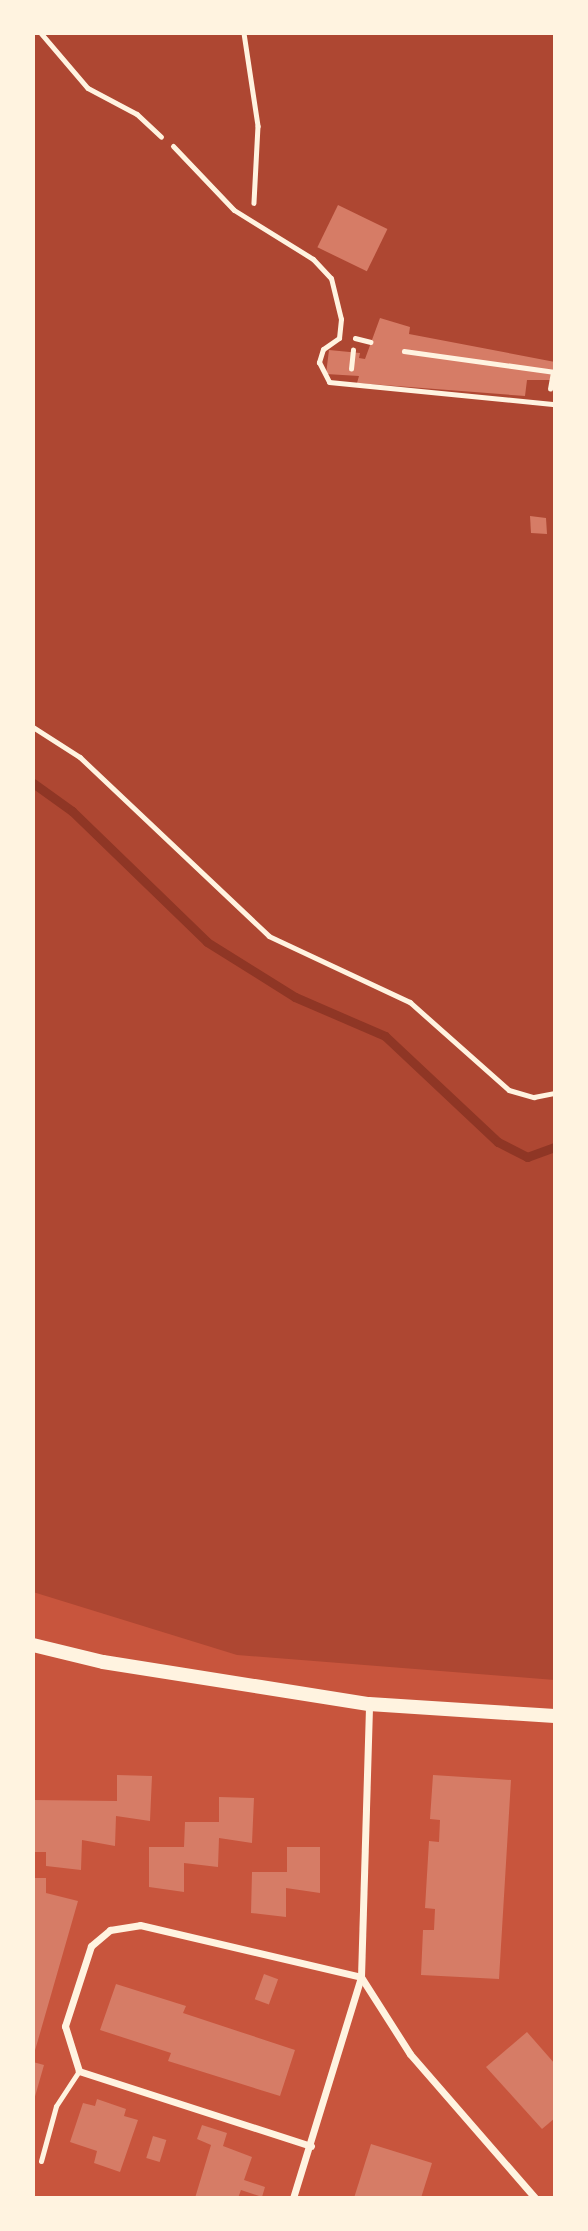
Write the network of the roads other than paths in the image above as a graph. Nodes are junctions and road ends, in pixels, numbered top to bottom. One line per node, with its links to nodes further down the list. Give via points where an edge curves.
1 (173, 146): 2 (lane, via 234,210 313,259 331,278 341,319 339,338 323,349 321,373 329,382)
2 (555, 404)
3 (33, 1645): 4 (main road, via 103,1662)
4 (369, 1704): 5 (main road); 6 (street)
5 (555, 1716)
6 (361, 1977): 7 (street, via 140,1925 110,1930 91,1946 65,2026); 8 (street); 11 (street, via 410,2054)
7 (79, 2071): 8 (street); 9 (lane, via 56,2106)
8 (311, 2146): 10 (street)
9 (41, 2161)
10 (293, 2198)
11 (535, 2198)

